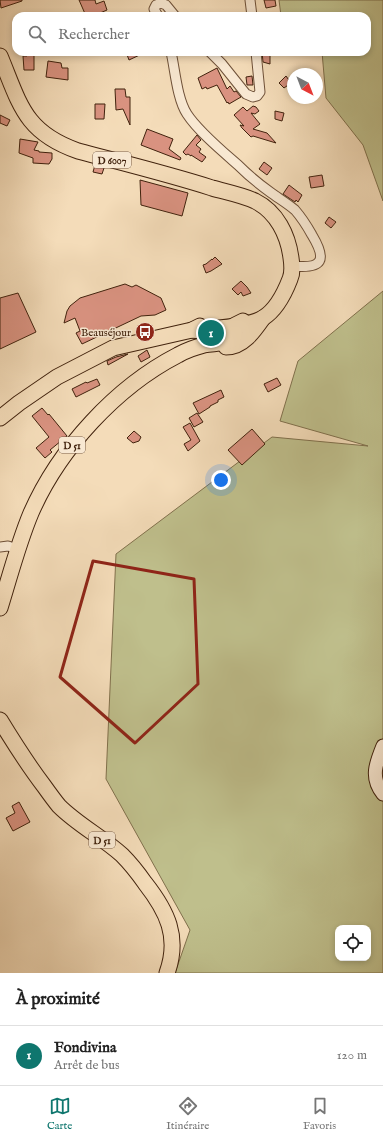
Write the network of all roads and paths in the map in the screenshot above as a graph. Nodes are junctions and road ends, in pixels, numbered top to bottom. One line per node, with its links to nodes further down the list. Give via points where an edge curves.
1 (250, 0): 4 (street)
2 (156, 12): 3 (street, via 156,5 161,3)
3 (172, 12)
4 (252, 12)
5 (0, 56): 9 (main road, D 6007, via 19,104 32,122 50,138 78,151 256,201 278,220 287,237)
6 (172, 56): 9 (street, via 181,102 196,126 257,183 295,211 304,221 319,248 319,262 304,268)
7 (214, 56): 8 (street, via 246,94 253,97 260,92)
8 (256, 56)
9 (291, 264): 10 (main road, D 6007, via 278,291 266,305 246,316); 10 (main road, D 6007, via 291,277 275,306 264,317)
10 (242, 325): 11 (main road, D 6007, via 192,330 114,348 57,377); 13 (main road, D 51, via 233,338 179,354 126,390 101,412 63,457 46,483)
11 (0, 418)
12 (0, 547): 13 (street)
13 (18, 549): 14 (main road, D 51)
14 (0, 608)
15 (0, 720): 18 (main road, D 51, via 33,772 59,805 122,855 155,896 170,928 172,944)
16 (383, 746): 17 (main road, via 375,774 376,783)
17 (383, 794)
18 (167, 973)

